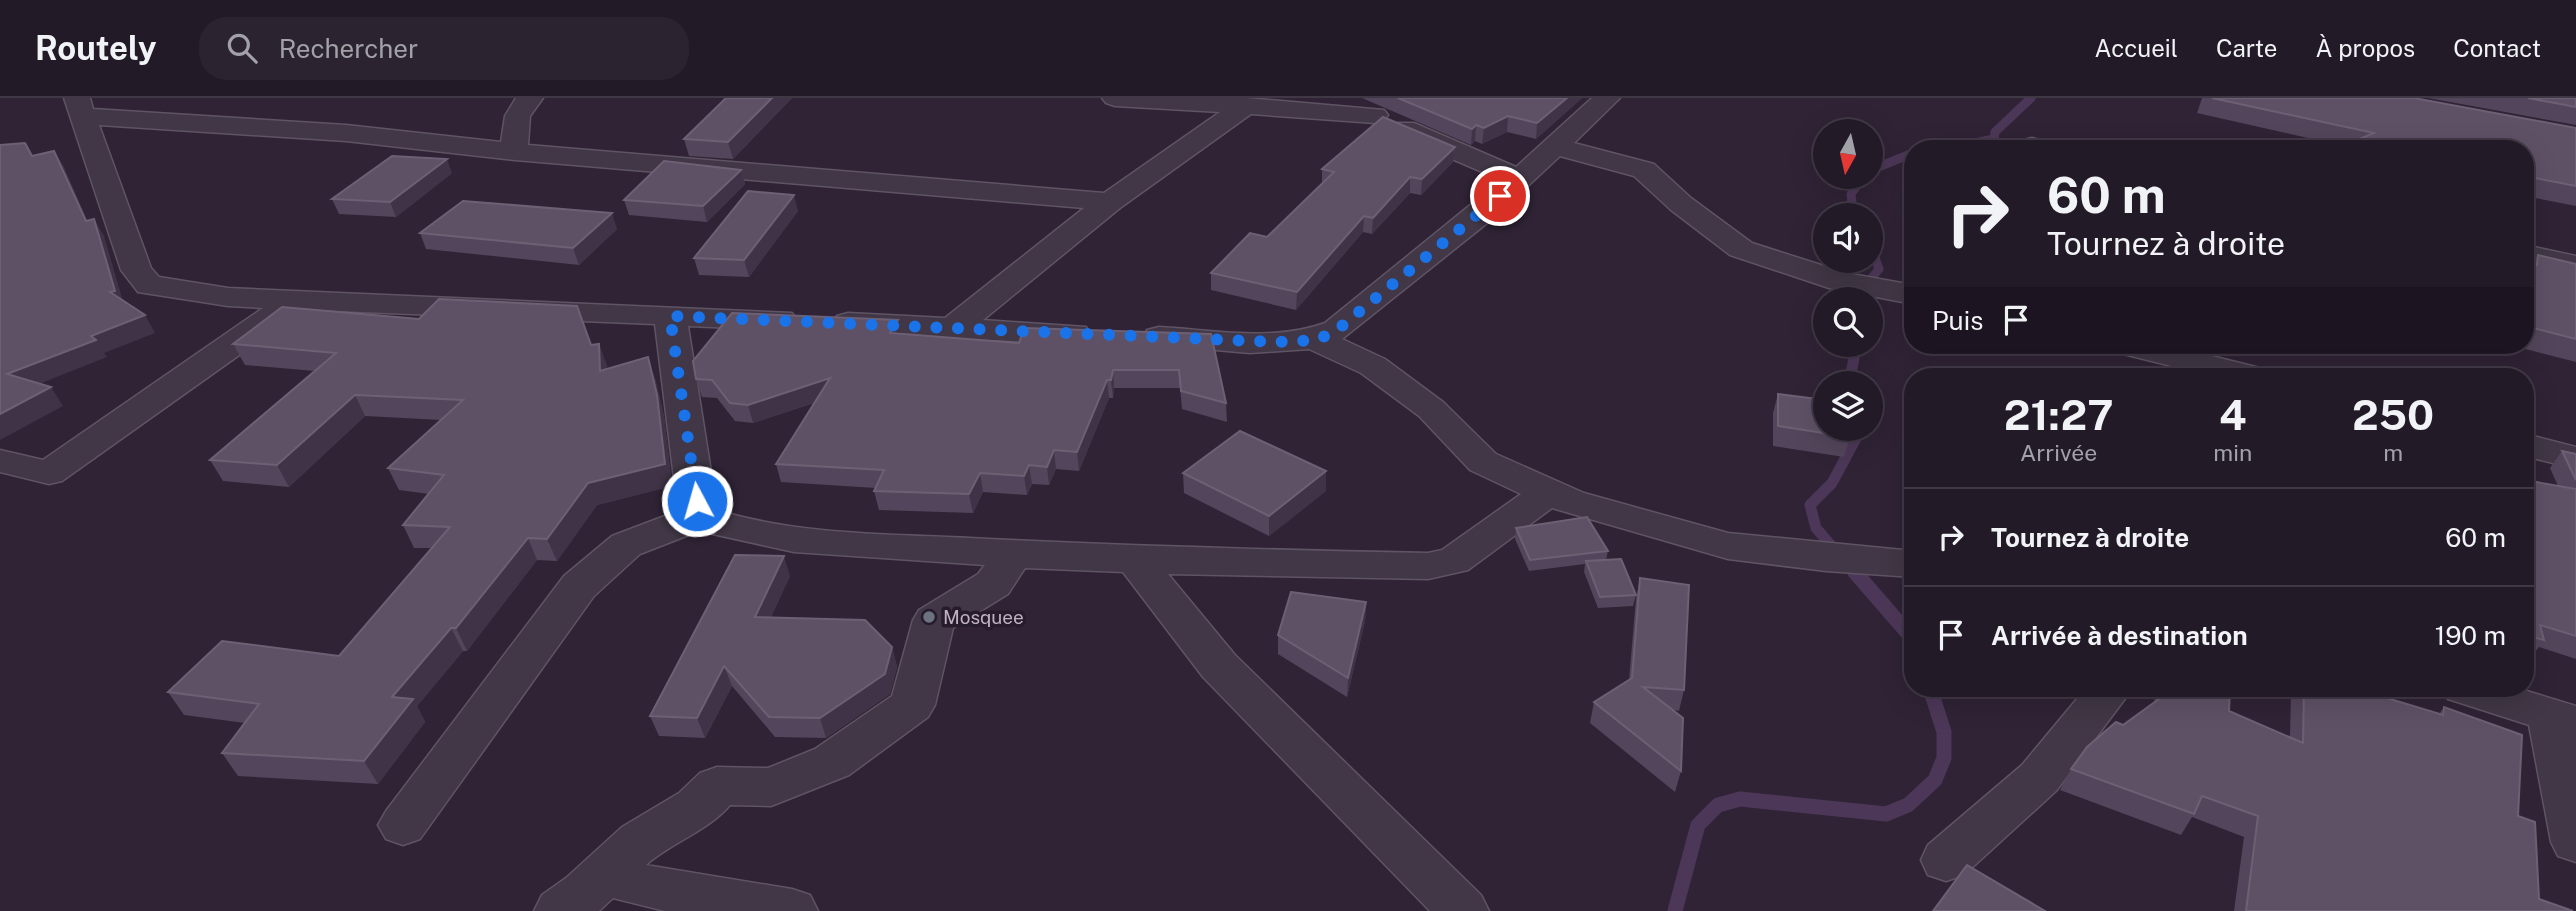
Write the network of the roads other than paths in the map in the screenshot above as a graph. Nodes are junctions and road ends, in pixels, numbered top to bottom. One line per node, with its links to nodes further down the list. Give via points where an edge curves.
1 (530, 98): 9 (street, via 520,107)
2 (1115, 98): 5 (street)
3 (1327, 98): 7 (street)
4 (1607, 98): 8 (street)
5 (1246, 106): 7 (street); 11 (street)
6 (79, 107): 9 (street); 15 (street, via 136,270 149,285 228,298)
7 (1375, 115): 10 (street)
8 (1555, 146): 10 (street); 14 (street, via 1644,170 1681,205 1741,249 1840,281)
9 (515, 152): 11 (street)
10 (1519, 178): 18 (street, via 1348,321)
11 (1110, 202): 17 (street)
12 (2534, 256): 13 (street)
13 (2576, 265)
14 (1900, 292)
15 (294, 300): 16 (street); 23 (street, via 49,473)
16 (670, 316): 17 (street); 25 (street)
17 (954, 327): 18 (street)
18 (1317, 340): 24 (street, via 1373,366 1431,409 1483,462)
19 (2163, 354): 20 (street)
20 (2220, 368)
21 (2534, 447): 22 (street)
22 (2576, 458)
23 (0, 461)
24 (1549, 492): 27 (street, via 1454,561 1428,566); 28 (street, via 1570,502 1728,546)
25 (698, 517): 26 (street, via 731,529 845,545); 32 (street, via 626,545 579,586)
26 (1014, 554): 27 (street); 35 (street, via 993,584 934,620 912,705 832,762 771,787 717,786 710,797 649,834)
27 (1136, 561): 38 (street, via 1219,666)
28 (1894, 563)
29 (2104, 697): 34 (street, via 2039,778)
30 (2493, 697): 31 (street)
31 (2563, 719): 33 (street)
32 (403, 825)
33 (2576, 842)
34 (1946, 860)
35 (605, 874): 36 (street); 37 (street, via 650,887)
36 (560, 911)
37 (792, 911)
38 (1462, 911)

